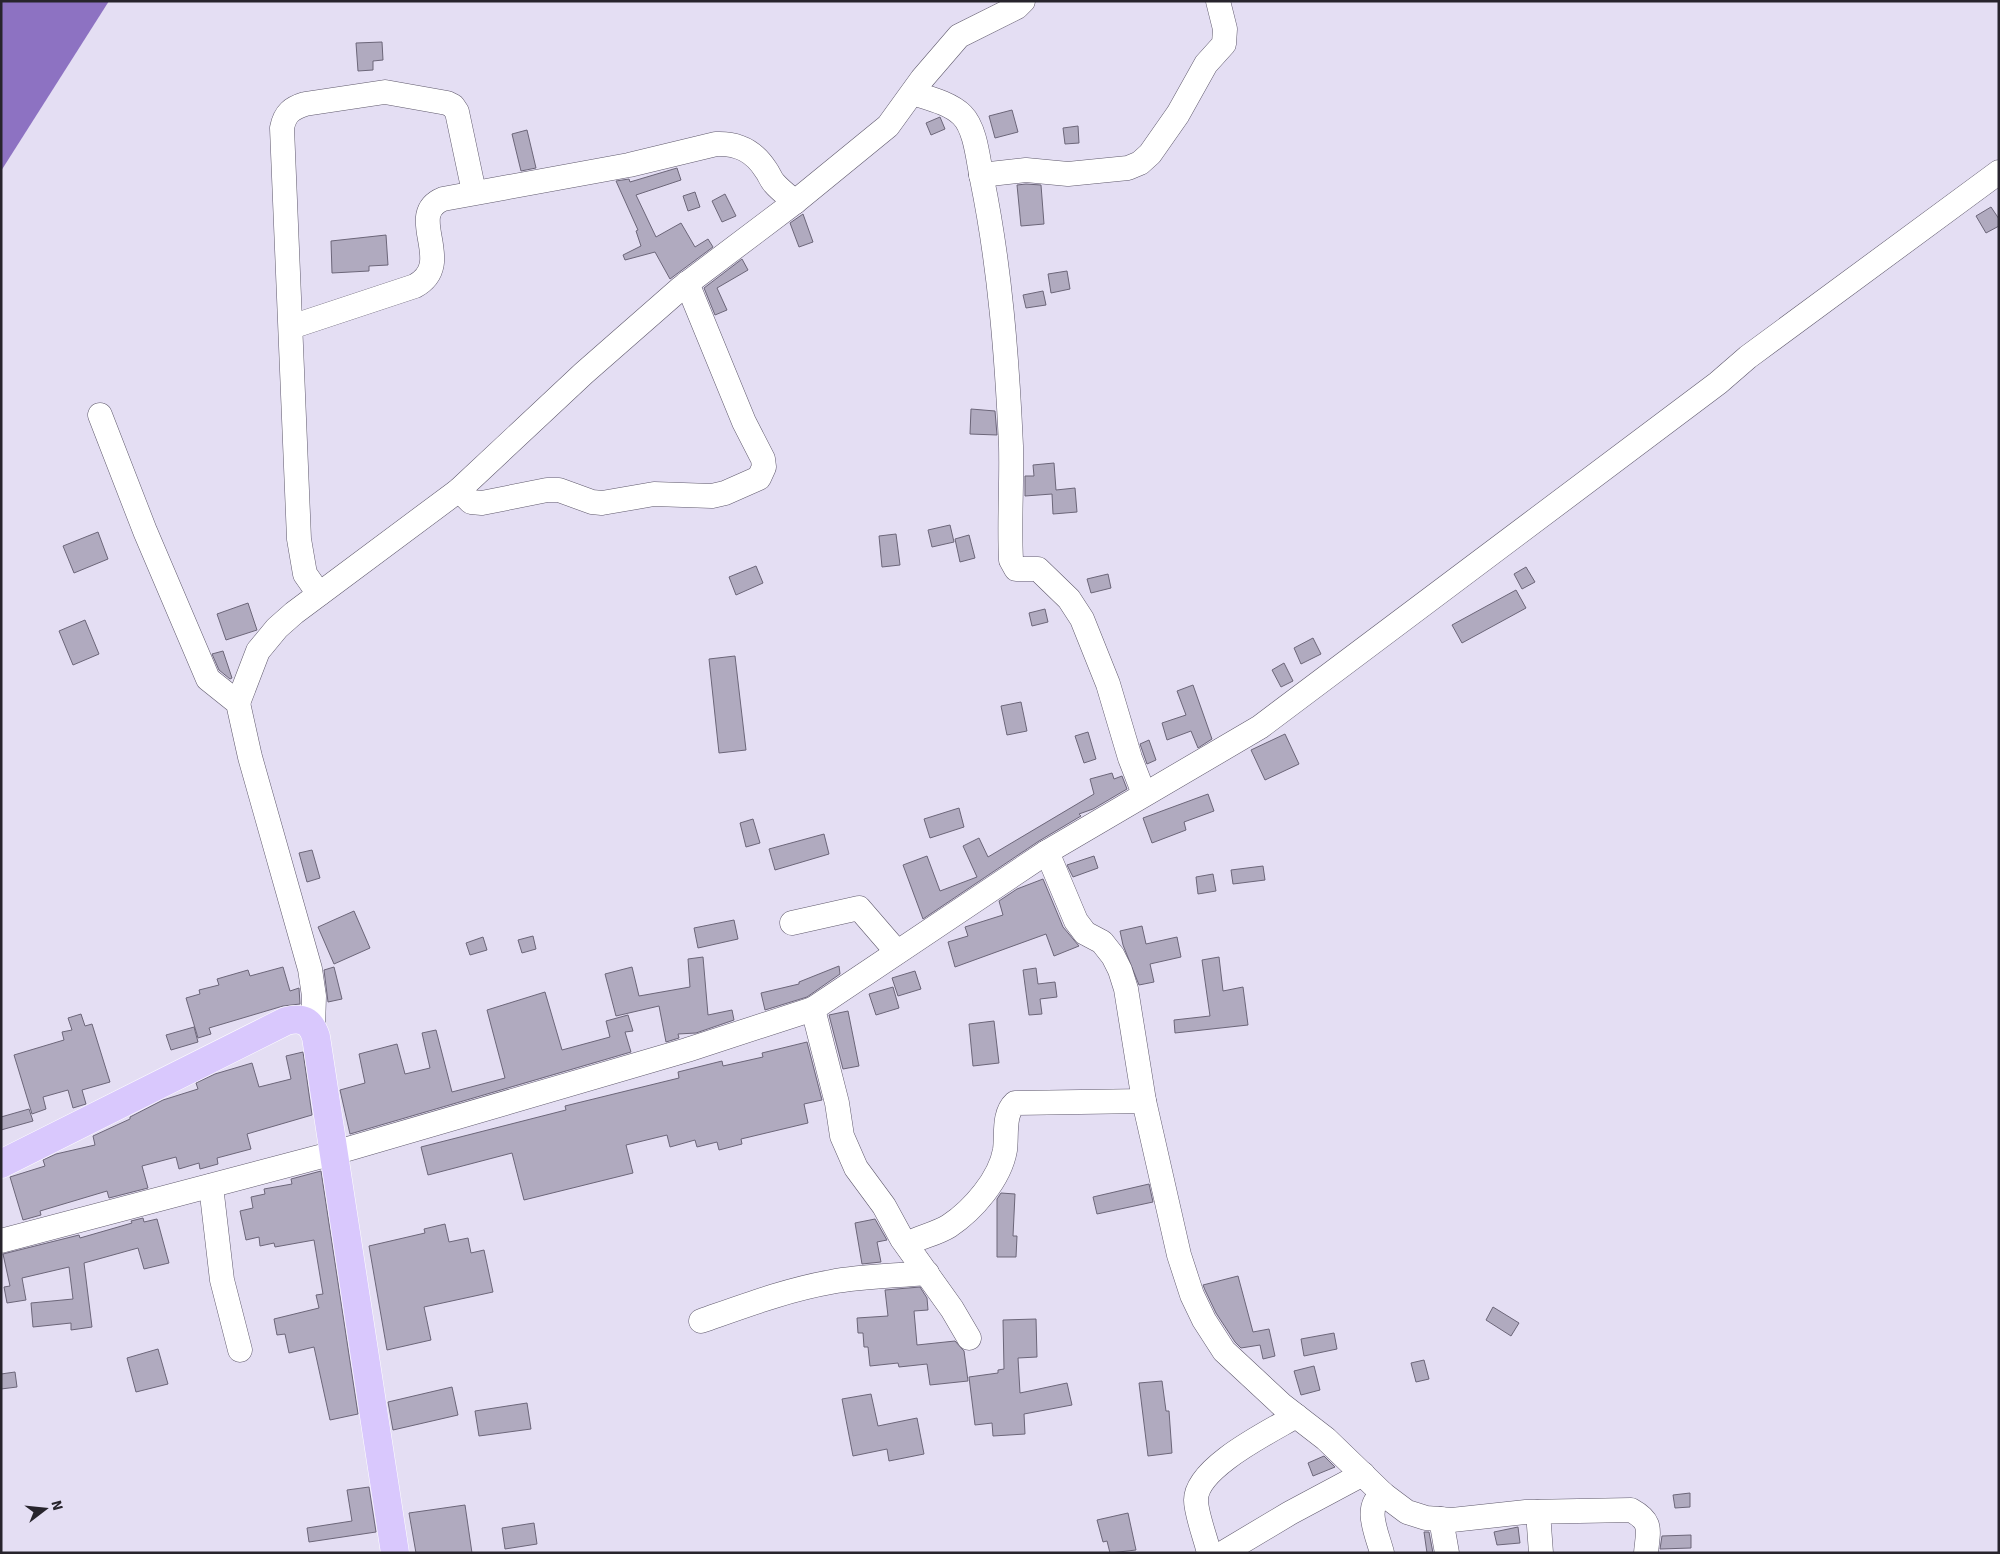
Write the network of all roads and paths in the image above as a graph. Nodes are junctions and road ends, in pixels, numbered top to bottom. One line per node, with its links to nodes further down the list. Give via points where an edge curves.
1 (1023, 1): 3 (street, via 959,36)
2 (1218, 1): 5 (street, via 1225,29 1224,44 1206,64 1178,114 1140,163 1128,168 1068,174 1026,170)
3 (913, 93): 5 (street, via 961,114 968,124); 7 (street, via 888,126)
4 (1999, 172): 14 (street, via 1748,357 1718,383 1260,727)
5 (981, 175): 14 (street, via 1000,286 1011,447 1011,560 1016,569 1033,568 1042,572 1075,607 1099,660)
6 (474, 192): 7 (street, via 629,165 730,143 752,154 773,183); 9 (street, via 430,206 431,272 425,281); 9 (street, via 456,112 447,102 385,92 294,108 284,118 282,128)
7 (795, 202): 8 (street)
8 (688, 283): 11 (street); 11 (street, via 744,422 763,460 759,478 726,494 654,494 602,503 552,490 470,502)
9 (291, 327): 12 (street, via 300,539 305,574)
10 (100, 415): 13 (street, via 208,679)
11 (459, 490): 12 (street)
12 (319, 594): 13 (street, via 277,628 258,651)
13 (238, 703): 19 (street, via 252,766 310,969 314,996)
14 (1144, 794): 15 (street)
15 (1047, 852): 17 (street); 20 (street, via 1076,921 1085,933 1102,942 1120,970)
16 (792, 923): 17 (street, via 859,908)
17 (897, 952): 18 (street)
18 (813, 1009): 21 (street, via 687,1050); 25 (street, via 842,1136 856,1168)
19 (313, 1028): 21 (main road); 22 (main road, via 302,1019 286,1021)
20 (1144, 1101): 25 (street, via 1015,1103 1007,1119 1000,1165 974,1205 948,1226); 30 (street, via 1180,1255 1192,1295 1204,1320 1224,1351)
21 (334, 1153): 23 (street); 35 (main road)
22 (1, 1164)
23 (211, 1186): 24 (street); 29 (street, via 222,1280)
24 (1, 1241)
25 (907, 1244): 26 (street)
26 (927, 1273): 27 (street, via 809,1286); 28 (street)
27 (701, 1321)
28 (969, 1338)
29 (240, 1350)
30 (1296, 1416): 31 (street); 36 (street, via 1230,1455 1208,1475 1199,1489 1196,1500)
31 (1363, 1474): 32 (street); 37 (street)
32 (1383, 1494): 34 (street, via 1407,1512); 38 (street, via 1371,1509)
33 (1538, 1512): 34 (street); 40 (street); 41 (street, via 1631,1510 1644,1517 1647,1523)
34 (1441, 1519): 39 (street)
35 (395, 1553)
36 (1209, 1553)
37 (1223, 1553)
38 (1382, 1553)
39 (1447, 1553)
40 (1541, 1553)
41 (1646, 1553)

